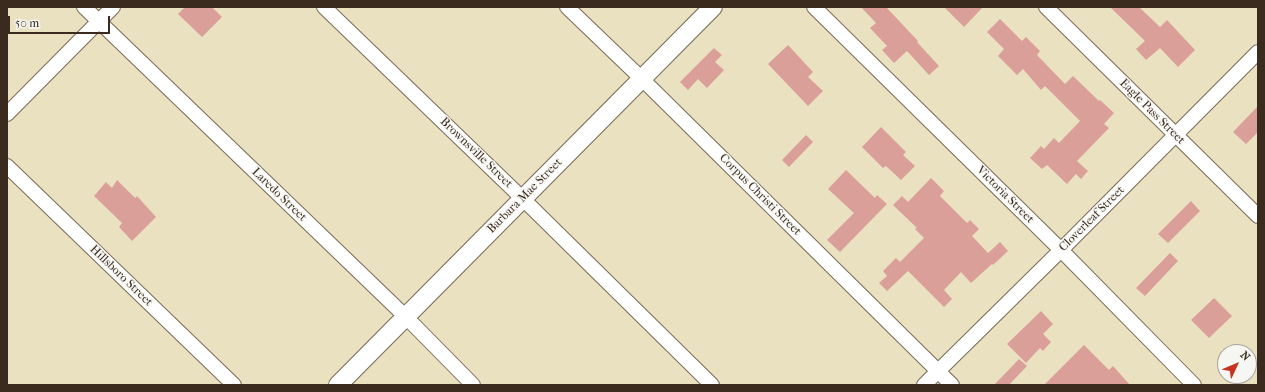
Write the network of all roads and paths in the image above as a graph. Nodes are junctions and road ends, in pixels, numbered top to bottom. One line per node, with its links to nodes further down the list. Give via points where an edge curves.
1 (84, 7): 8 (street, Laredo Street)
2 (113, 7): 8 (street)
3 (324, 7): 14 (street, Brownsville Street)
4 (567, 7): 10 (street, Corpus Christi Street)
5 (713, 7): 10 (street, Barbara Mae Street)
6 (814, 7): 16 (street, Victoria Street)
7 (1046, 7): 12 (street, Eagle Pass Street)
8 (98, 22): 11 (street); 17 (street, Laredo Street)
9 (1258, 52): 12 (street, Cloverleaf Street)
10 (642, 79): 14 (street, Barbara Mae Street); 18 (street, Corpus Christi Street)
11 (7, 114)
12 (1176, 135): 15 (street, Eagle Pass Street); 16 (street, Cloverleaf Street)
13 (7, 166): 19 (street, Hillsboro Street)
14 (522, 198): 17 (street, Barbara Mae Street); 22 (street, Brownsville Street)
15 (1258, 216)
16 (1061, 250): 18 (street, Cloverleaf Street); 25 (street, Victoria Street)
17 (406, 317): 20 (street, Barbara Mae Street); 21 (street, Laredo Street)
18 (938, 371): 23 (street, Cloverleaf Street); 24 (street, Corpus Christi Street)
19 (234, 385)
20 (338, 385)
21 (473, 385)
22 (712, 385)
23 (924, 385)
24 (952, 385)
25 (1194, 385)

